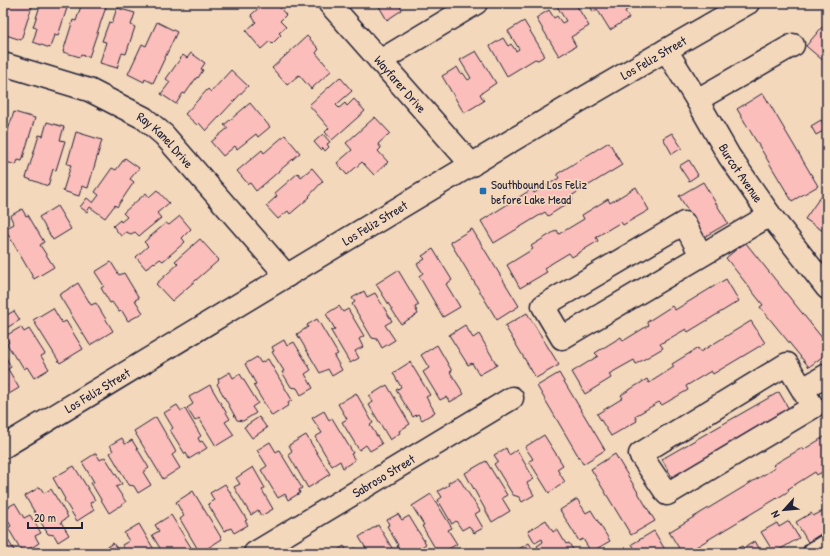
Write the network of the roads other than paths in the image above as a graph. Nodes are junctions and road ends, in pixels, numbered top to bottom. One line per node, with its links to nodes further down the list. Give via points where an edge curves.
1 (329, 3): 6 (street, Wayfarer Drive)
2 (476, 3): 6 (street)
3 (748, 3): 5 (street, Los Feliz Street)
4 (793, 45): 8 (street)
5 (666, 50): 8 (street, Burcot Avenue); 9 (street, Los Feliz Street)
6 (380, 61): 9 (street, Wayfarer Drive)
7 (3, 64): 13 (street, Ray Kanel Drive, via 89,90 144,118 164,135)
8 (697, 100): 10 (street, Burcot Avenue, via 729,156)
9 (472, 165): 13 (street, Los Feliz Street)
10 (770, 215): 11 (street); 12 (street, Burcot Avenue)
11 (701, 256): 11 (street, via 562,338 543,306 684,223)
12 (820, 263): 14 (street, Burcot Avenue)
13 (287, 276): 18 (street, Los Feliz Street)
14 (827, 288)
15 (827, 375): 16 (street)
16 (803, 389): 16 (street, via 813,407 667,494 640,454 787,364)
17 (512, 398): 20 (street, Sabroso Street)
18 (3, 447)
19 (827, 544): 21 (street)
20 (255, 553)
21 (814, 553)

